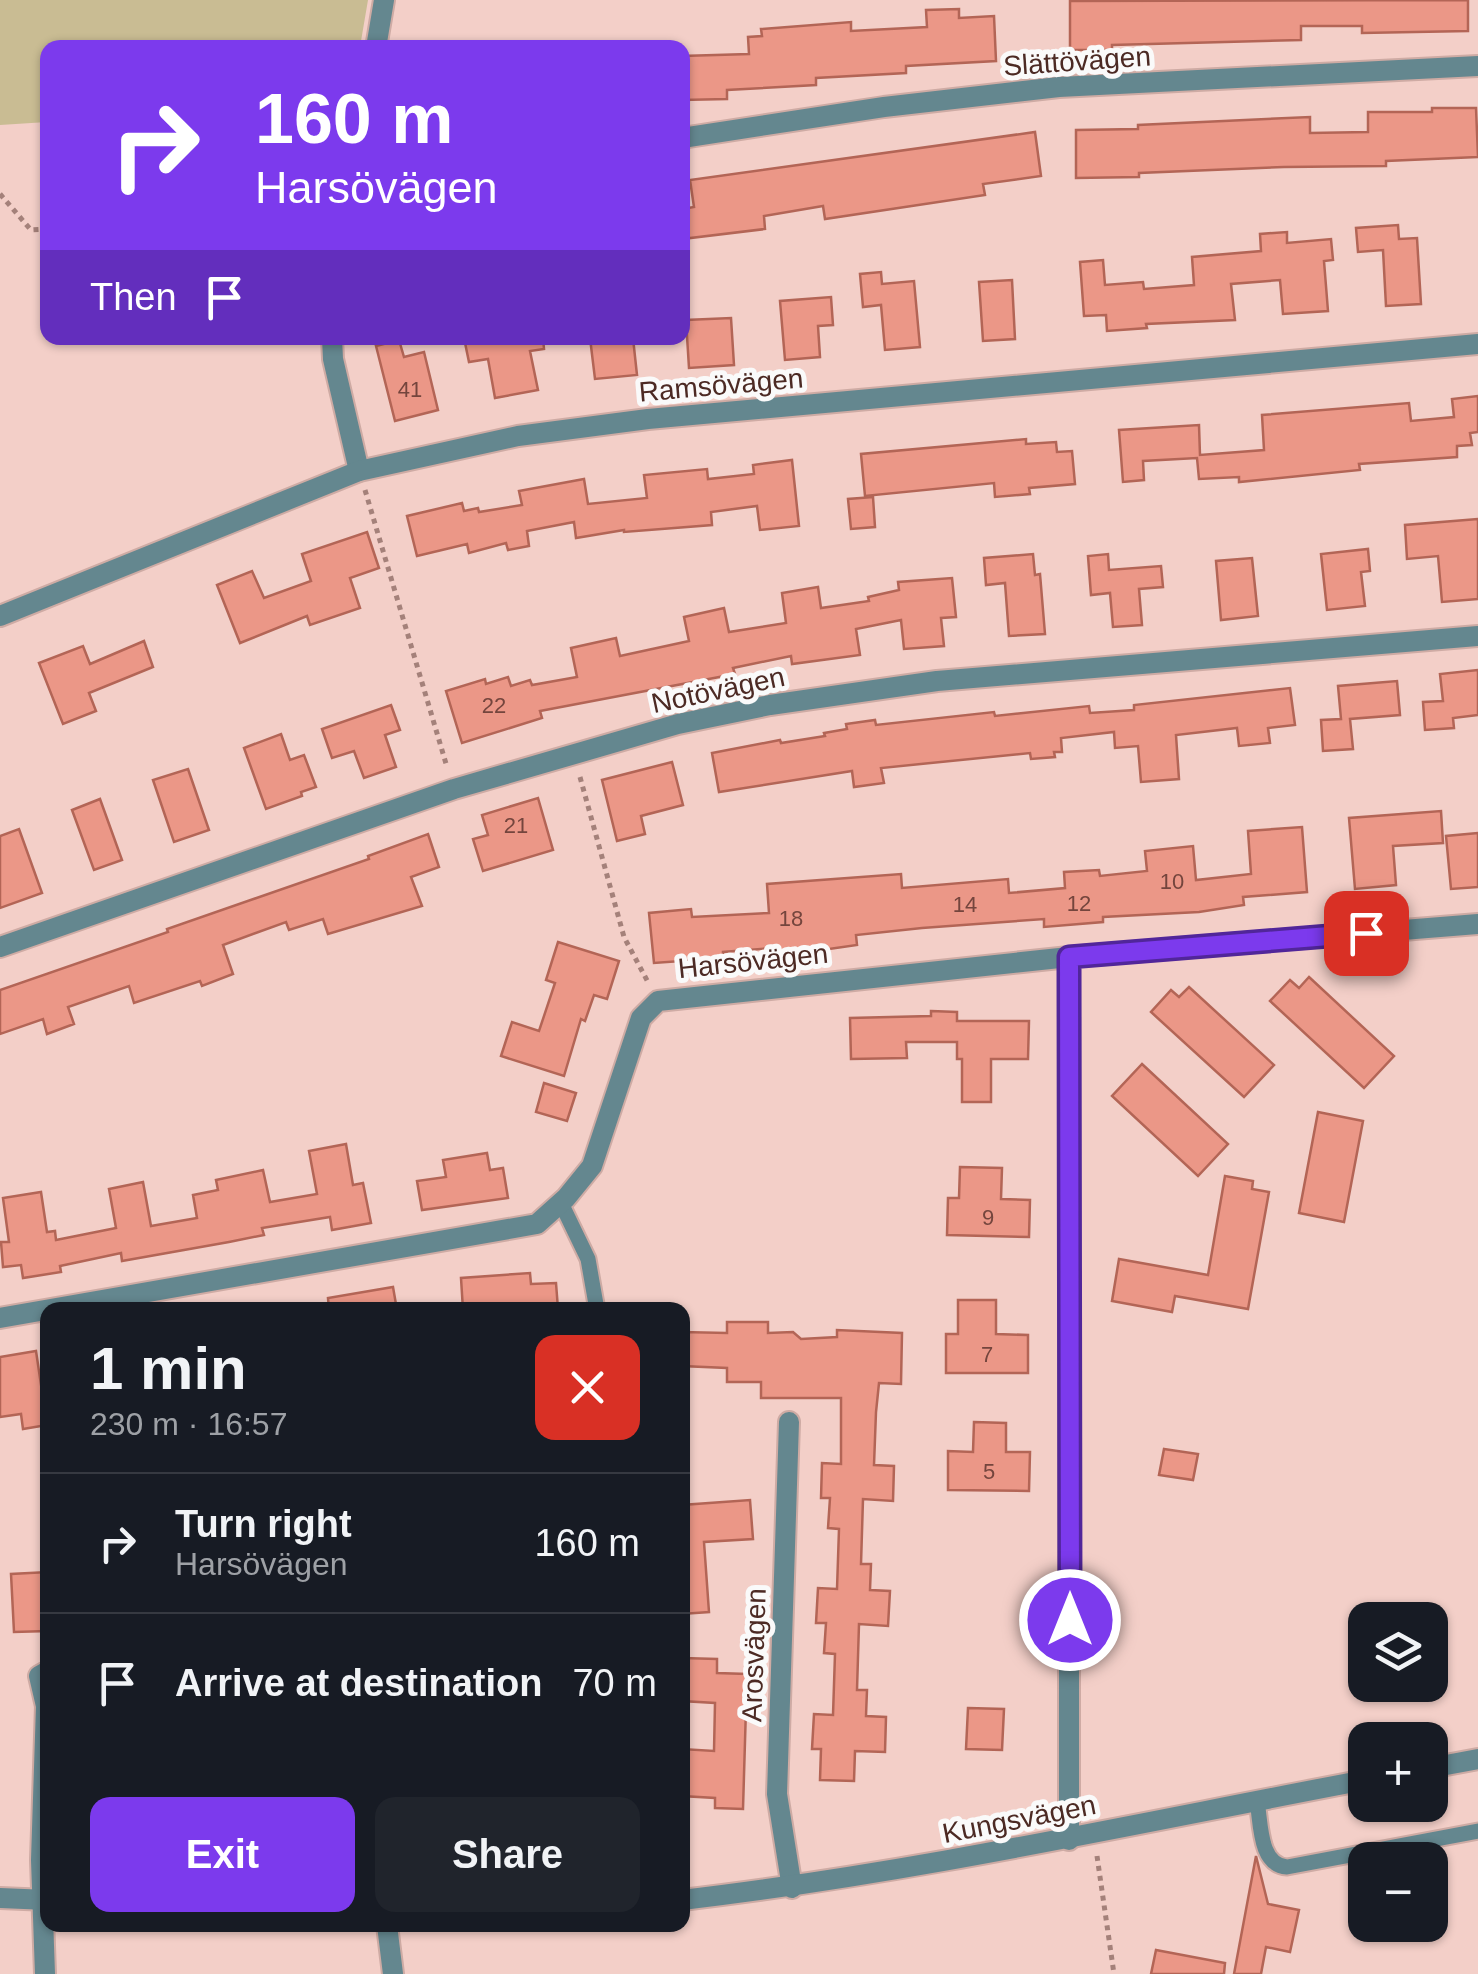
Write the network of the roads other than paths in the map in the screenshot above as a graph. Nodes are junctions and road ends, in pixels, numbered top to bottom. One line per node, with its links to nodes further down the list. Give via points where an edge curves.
1 (384, 0): 2 (street)
2 (377, 40)
3 (1478, 66): 4 (street, Slättövägen, via 1059,87)
4 (690, 137)
5 (1478, 344): 7 (street, Ramsövägen, via 648,419 518,436)
6 (332, 345): 7 (street)
7 (359, 471): 8 (street, Ramsövägen)
8 (0, 616)
9 (1478, 636): 11 (street, Notövägen, via 938,681 678,724 454,789)
10 (1478, 924): 12 (street, Harsövägen)
11 (0, 946)
12 (1069, 957): 13 (street, Harsövägen, via 658,1000 642,1018 592,1166); 24 (street)
13 (560, 1203): 14 (street, Harsövägen, via 536,1224); 15 (lane, via 588,1259)
14 (91, 1302)
15 (596, 1302)
16 (40, 1311): 17 (street, Harsövägen)
17 (0, 1318)
18 (789, 1422): 25 (street, Arosvägen, via 777,1794)
19 (1478, 1758): 20 (street)
20 (1448, 1764)
21 (1348, 1783): 22 (street, Kungsvägen)
22 (1257, 1800): 23 (lane, via 1268,1859 1276,1866); 24 (street, Kungsvägen)
23 (1478, 1831)
24 (1069, 1840): 25 (street, Kungsvägen)
25 (792, 1888): 27 (street, Kungsvägen)
26 (0, 1898): 28 (street)
27 (690, 1899)
28 (40, 1900)
29 (46, 1932): 31 (street)
30 (388, 1932): 32 (street)
31 (46, 1974)
32 (393, 1974)

